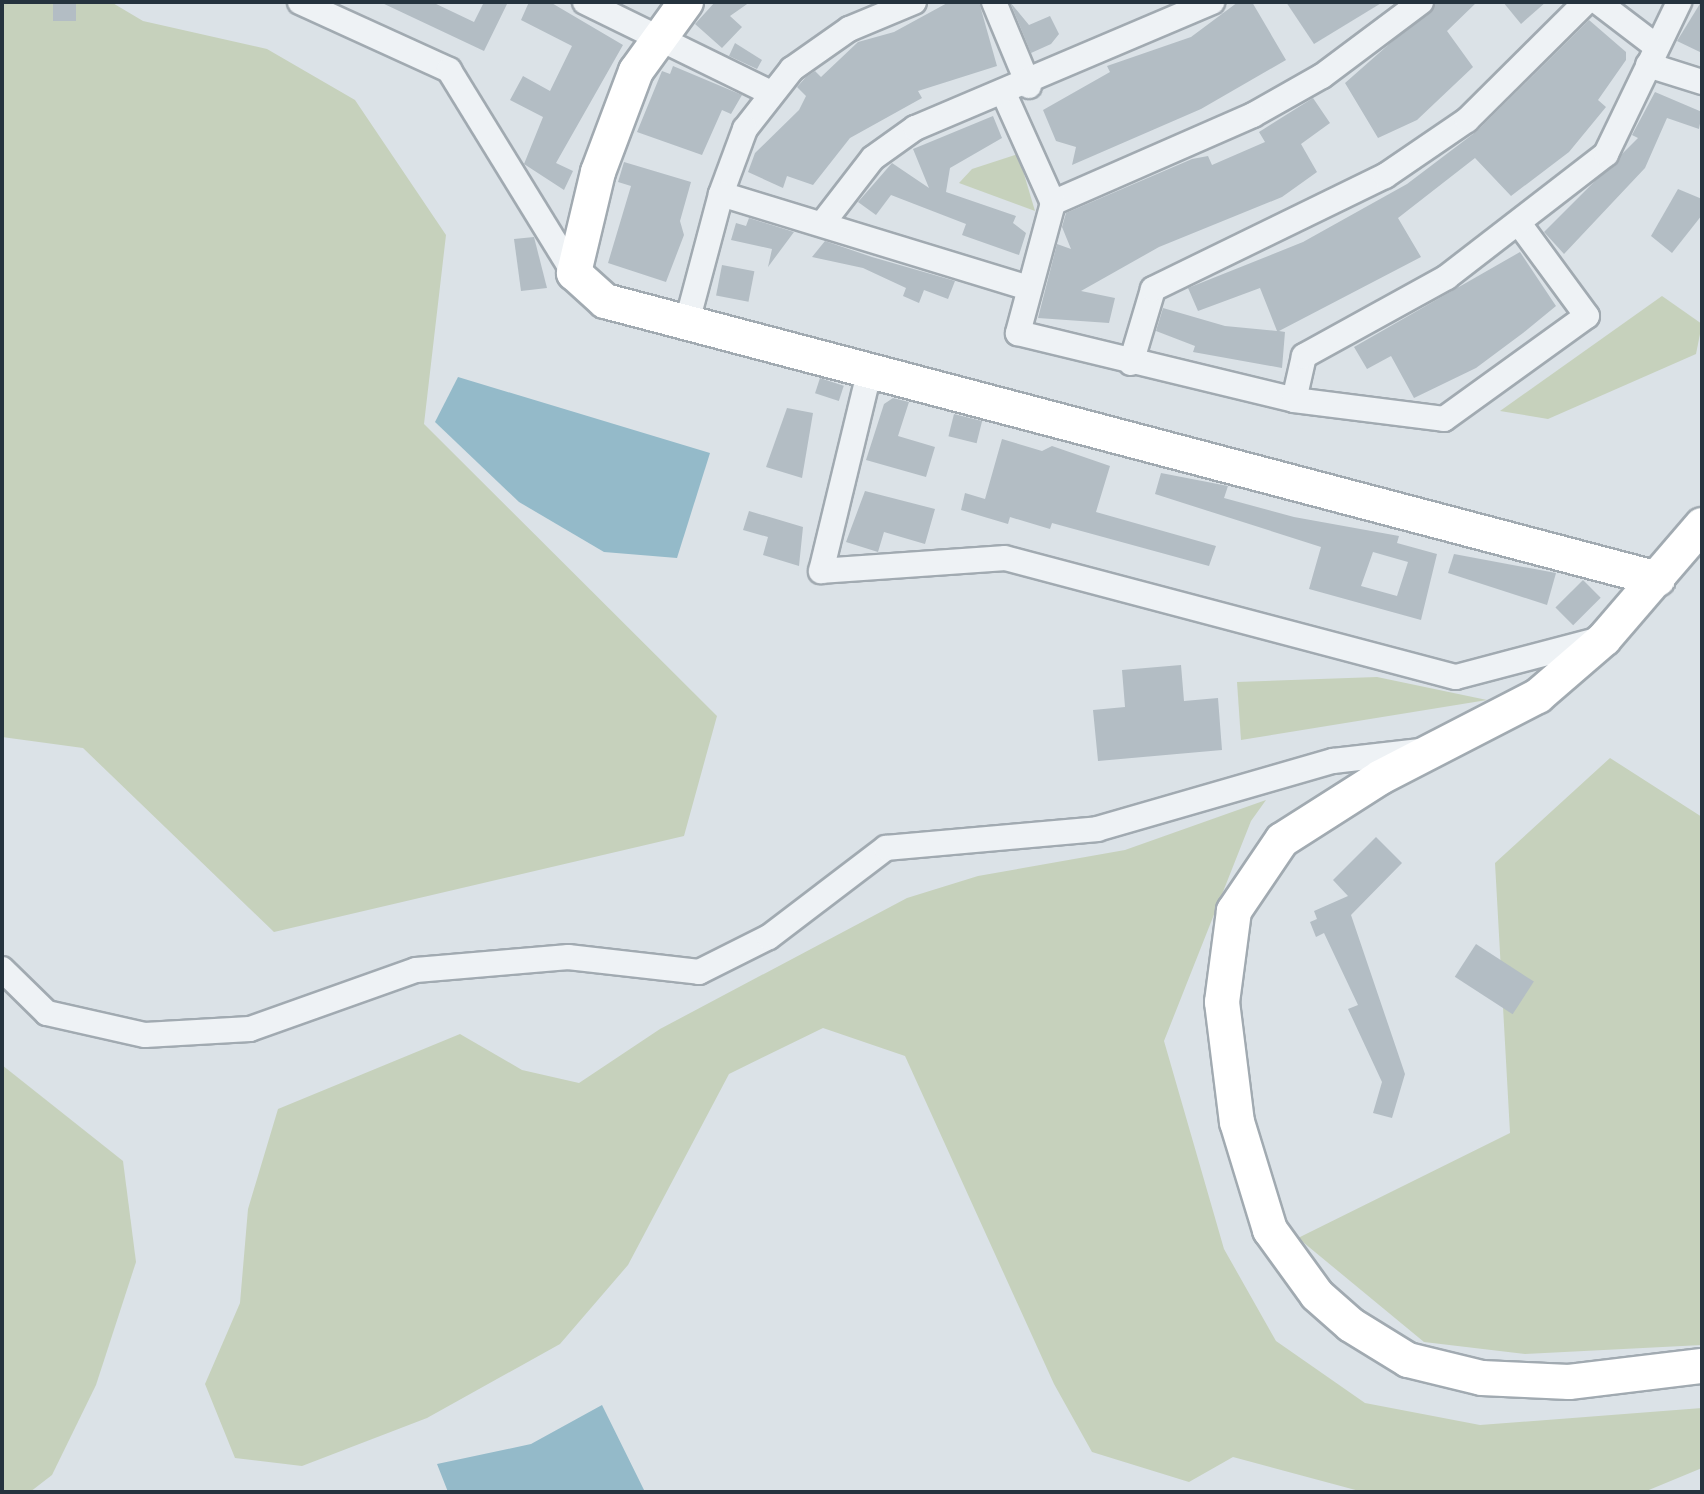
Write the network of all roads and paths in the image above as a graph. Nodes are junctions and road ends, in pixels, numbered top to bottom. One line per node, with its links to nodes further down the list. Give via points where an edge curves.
1 (300, 2): 21 (street, via 449,70)
2 (585, 2): 11 (street)
3 (686, 2): 11 (street)
4 (914, 2): 15 (street, via 849,29)
5 (994, 2): 14 (street)
6 (1212, 2): 14 (street)
7 (1586, 2): 24 (street, via 1467,120 1385,176 1153,289)
8 (1598, 2): 12 (street)
9 (1679, 2): 12 (street)
10 (1411, 5): 18 (street, via 1253,115)
11 (655, 36): 15 (street); 21 (street, via 598,172)
12 (1652, 56): 13 (street); 20 (street, via 1606,154)
13 (1702, 82)
14 (1029, 86): 16 (street)
15 (771, 93): 17 (street, via 745,129)
16 (1005, 96): 18 (street); 19 (street, via 889,143)
17 (721, 194): 19 (street); 23 (street)
18 (1053, 203): 22 (street)
19 (825, 220): 22 (street)
20 (1521, 226): 26 (street, via 1447,277 1304,356); 26 (street, via 1587,316 1573,332 1444,419)
21 (574, 273): 23 (street, via 605,301)
22 (1026, 287): 24 (street, via 1018,333)
23 (687, 322): 25 (street)
24 (1131, 363): 26 (street)
25 (870, 369): 28 (street); 29 (street, via 821,571 1005,558 1456,677)
26 (1294, 400)
27 (1702, 525): 28 (street)
28 (1658, 579): 29 (street)
29 (1604, 639): 30 (street, via 1538,696)
30 (1430, 750): 31 (street, via 1333,761 1097,829 886,848 769,937 699,972 568,957 416,970 250,1029 145,1035 47,1013); 32 (street, via 1309,818 1251,877 1234,911 1222,1002 1228,1058 1244,1154 1270,1230 1317,1295 1351,1325 1435,1369 1569,1382)
31 (2, 969)
32 (1702, 1366)

